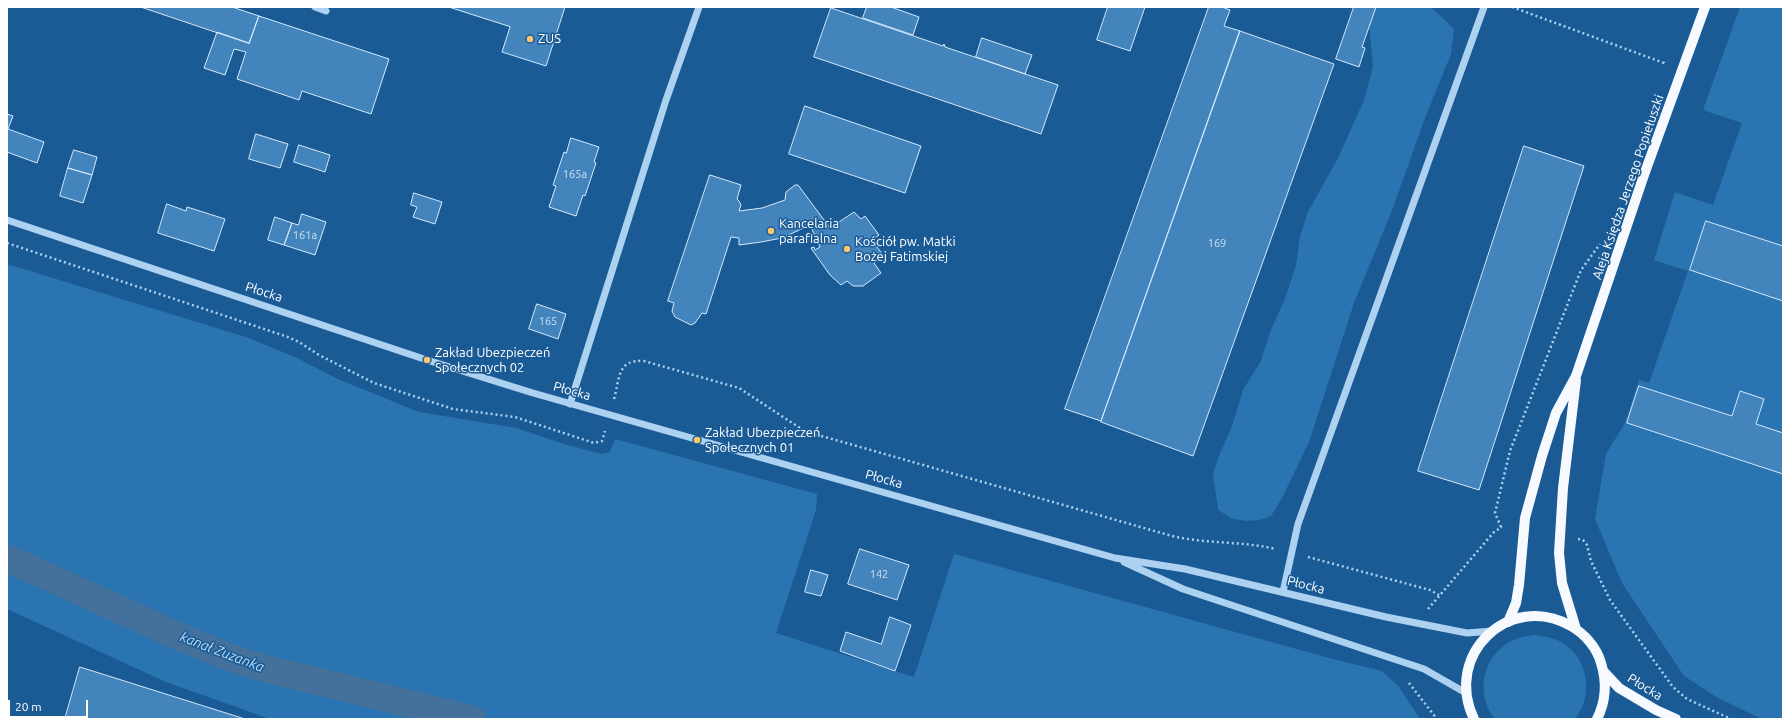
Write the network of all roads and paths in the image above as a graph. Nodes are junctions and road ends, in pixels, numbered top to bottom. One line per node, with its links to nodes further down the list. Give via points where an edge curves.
1 (315, 7): 6 (street)
2 (699, 7): 11 (street, via 666,100)
3 (1484, 7): 15 (street, via 1298,524)
4 (1512, 7): 7 (path, via 1664,63)
5 (1705, 7): 10 (main road, Aleja Księdza Jerzego Popiełuszki, via 1644,175)
6 (326, 11)
7 (1662, 70)
8 (7, 220): 11 (street, Płocka, via 427,360)
9 (1601, 241): 12 (path, via 1581,270 1510,451 1495,512)
10 (1576, 376): 17 (main road, Aleja Księdza Jerzego Popiełuszki, via 1556,413 1535,478 1525,518 1516,603); 18 (main road, Aleja Księdza Jerzego Popiełuszki, via 1563,488 1559,553 1562,583)
11 (570, 404): 14 (street, Płocka)
12 (1501, 527)
13 (1306, 557): 16 (path, via 1430,590)
14 (1115, 558): 15 (street, Płocka, via 1185,569); 21 (street, Płocka, via 1183,589 1424,669)
15 (1283, 592): 19 (street, Płocka, via 1386,617 1468,633)
16 (1439, 595)
17 (1508, 622): 18 (main road, via 1521,617 1543,617 1564,622); 19 (main road)
18 (1576, 629): 20 (main road, via 1594,647)
19 (1492, 631): 21 (main road, via 1482,641 1468,665)
20 (1604, 672): 23 (main road, via 1604,699); 24 (main road, Płocka, via 1620,688)
21 (1466, 693): 22 (main road)
22 (1474, 719)
23 (1597, 719)
24 (1676, 719)

